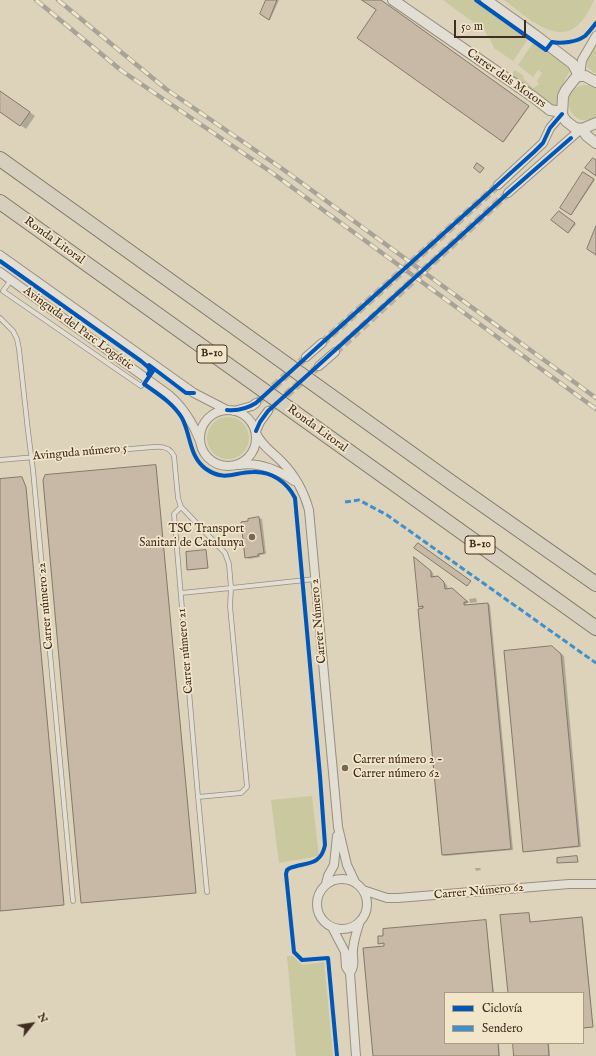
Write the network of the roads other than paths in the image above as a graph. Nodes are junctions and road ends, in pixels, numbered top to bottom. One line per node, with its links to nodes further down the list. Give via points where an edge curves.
1 (393, 0): 6 (street, Carrer dels Motors, via 550,110)
2 (486, 0): 4 (street, via 573,64)
3 (596, 36): 4 (street, via 582,60)
4 (579, 76): 5 (street); 6 (street, via 566,90)
5 (596, 82)
6 (562, 113): 8 (street, via 570,125); 11 (street, via 550,128 543,143)
7 (596, 122): 8 (street)
8 (581, 129): 9 (street); 12 (street)
9 (596, 143)
10 (0, 159): 34 (highway)
11 (498, 185)
12 (508, 193)
13 (0, 202): 37 (highway, Ronda Litoral / B-10)
14 (0, 255): 24 (street, Avinguda del Parc Logístic, via 194,393)
15 (0, 272): 16 (street, Avinguda del Parc Logístic)
16 (11, 280): 22 (street, Avinguda del Parc Logístic); 22 (lane, via 3,291 141,386)
17 (0, 318): 28 (lane, Carrer número 22, via 17,339)
18 (322, 342): 20 (street)
19 (335, 352): 21 (street)
20 (306, 357)
21 (319, 366)
22 (147, 379): 27 (street, Avinguda del Parc Logístic, via 177,402 190,420)
23 (256, 403): 24 (street)
24 (230, 411): 26 (street, via 244,415 251,421); 27 (street, via 218,412 208,420 201,432)
25 (268, 411): 26 (street)
26 (256, 432): 30 (street, via 256,446 252,454); 31 (street, Carrer Número 2, via 262,443 282,462)
27 (200, 441): 30 (street, via 213,462 226,466)
28 (32, 458): 29 (lane, Avinguda número 5); 32 (lane, Avinguda número 5, via 164,447 174,456); 45 (lane, Carrer número 22)
29 (0, 460)
30 (238, 465): 31 (street, via 269,468 286,475)
31 (298, 484): 33 (street, Carrer Número 2, via 309,510)
32 (181, 507): 35 (lane, via 222,549 227,558); 36 (lane, Carrer número 21, via 174,514)
33 (316, 579): 35 (lane); 39 (street, Carrer Número 2)
34 (596, 584)
35 (231, 588): 36 (lane); 38 (lane, via 230,606 247,787 241,793)
36 (182, 593): 38 (lane, Carrer número 21)
37 (596, 628)
38 (198, 796): 44 (lane, Carrer número 21)
39 (338, 827): 40 (street, Carrer Número 2, via 347,865); 41 (street, Carrer Número 2, via 334,865)
40 (355, 882): 41 (street, via 341,878); 43 (street)
41 (326, 884): 47 (street, via 320,890 316,907 321,918)
42 (596, 884): 43 (street, Carrer Número 62, via 398,898 386,898)
43 (363, 890): 46 (street, via 367,907)
44 (207, 892)
45 (73, 901)
46 (360, 921): 47 (street, via 347,929); 48 (street, via 353,950 354,967)
47 (332, 927): 48 (street, via 345,952 346,967)
48 (350, 973): 49 (street)
49 (356, 1056)

